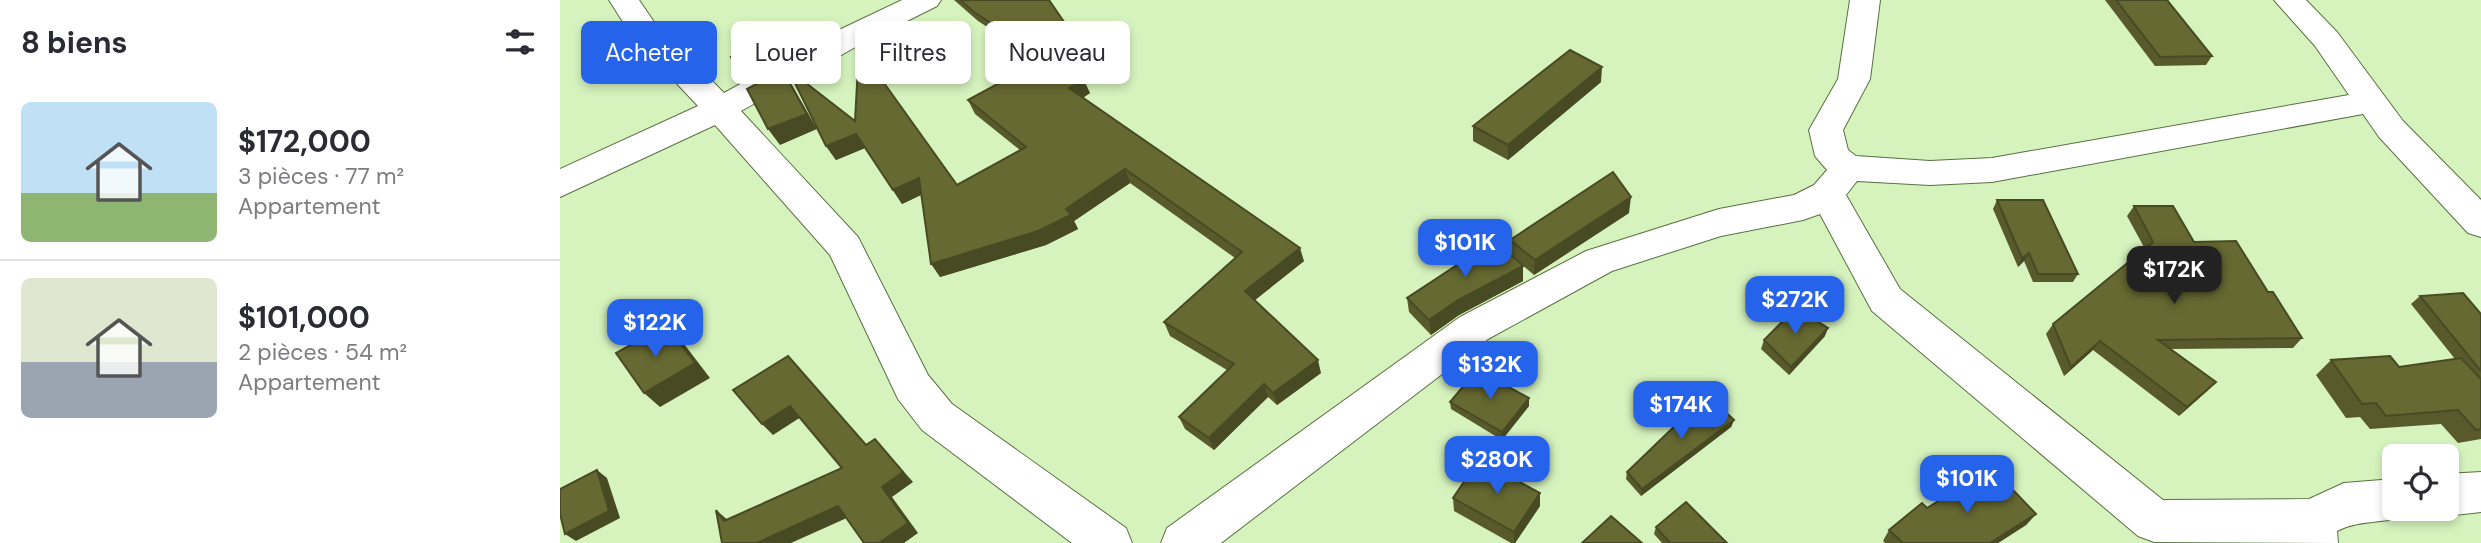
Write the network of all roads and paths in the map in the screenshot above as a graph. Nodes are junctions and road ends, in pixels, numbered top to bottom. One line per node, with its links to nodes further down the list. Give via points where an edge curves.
1 (624, 0): 6 (street, via 643,29)
2 (926, 0): 6 (street)
3 (1865, 0): 7 (street, via 1854,79 1826,130)
4 (2289, 0): 5 (street, via 2326,39)
5 (2371, 102): 7 (street, via 1992,170); 9 (street)
6 (720, 109): 8 (street); 14 (street, via 845,247 913,387 937,417)
7 (1837, 181): 13 (street, via 1886,300 2154,521); 15 (street, via 1803,207 1718,223 1599,261 1474,328)
8 (560, 184)
9 (2481, 223)
10 (2481, 492): 11 (street)
11 (2459, 494)
12 (2382, 501): 13 (street, via 2344,504)
13 (2314, 531)
14 (1109, 543)
15 (1184, 543)

